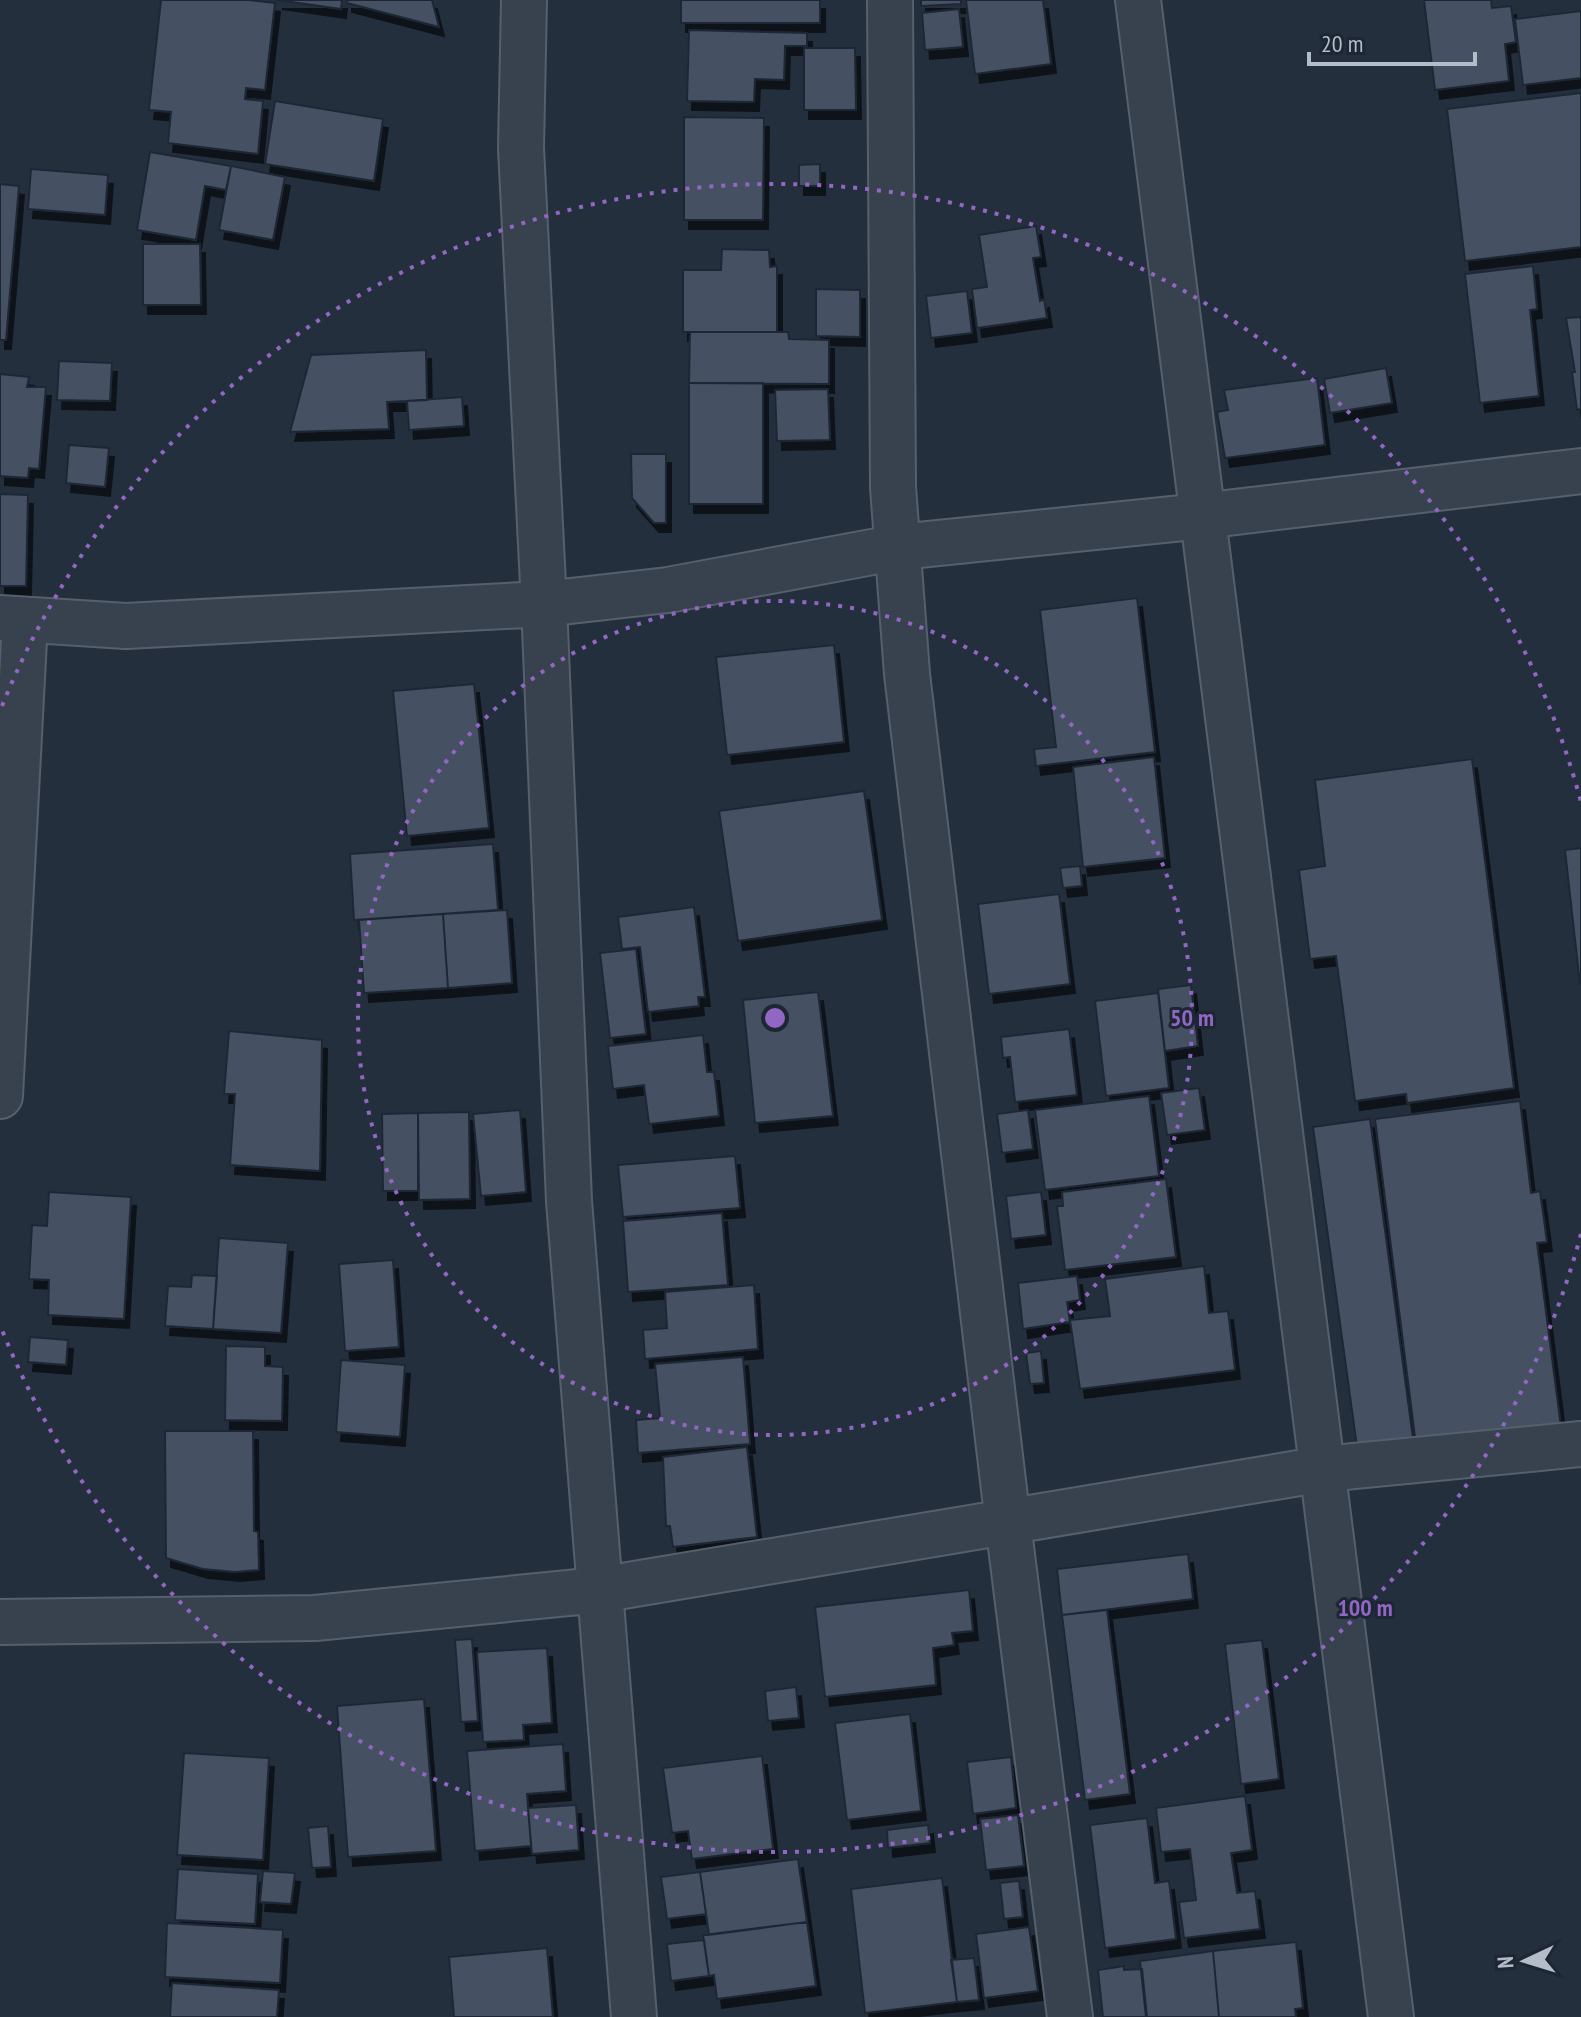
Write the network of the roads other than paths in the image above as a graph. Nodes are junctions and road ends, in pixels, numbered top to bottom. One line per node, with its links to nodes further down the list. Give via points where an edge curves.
1 (524, 0): 7 (street, via 521,148)
2 (890, 0): 6 (street, via 893,487)
3 (1138, 0): 5 (street)
4 (1581, 471): 5 (street)
5 (1202, 516): 6 (street); 11 (street)
6 (899, 547): 7 (street, via 668,590); 12 (street, via 907,674)
7 (544, 604): 8 (street, via 126,626); 13 (street, via 569,1201)
8 (13, 620): 9 (street)
9 (0, 1096)
10 (1581, 1444): 11 (street)
11 (1323, 1469): 12 (street); 17 (street)
12 (1008, 1523): 13 (street); 16 (street)
13 (599, 1590): 14 (street, via 315,1618); 15 (street)
14 (0, 1622)
15 (634, 2017)
16 (1070, 2017)
17 (1391, 2017)

